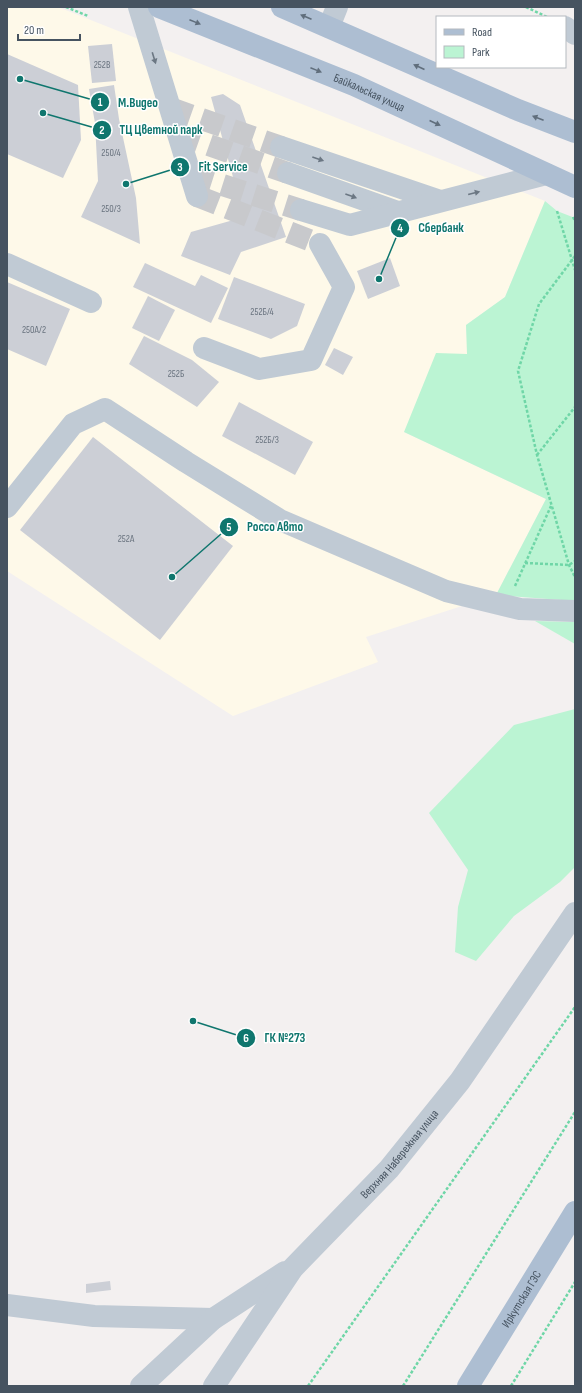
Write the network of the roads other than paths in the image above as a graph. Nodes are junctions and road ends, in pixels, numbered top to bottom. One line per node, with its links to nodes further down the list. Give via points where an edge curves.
1 (139, 7): 12 (street, one-way to 12)
2 (159, 7): 10 (main road, Байкальская улица, one-way to 10, via 354,85)
3 (282, 7): 4 (main road, one-way to 3)
4 (333, 17): 7 (main road, one-way to 4, via 518,110)
5 (566, 28): 6 (street)
6 (575, 34)
7 (575, 132)
8 (281, 147): 13 (street, one-way to 13)
9 (288, 173): 15 (street, one-way to 15)
10 (546, 174): 11 (main road, Байкальская улица); 13 (street, one-way to 10)
11 (575, 187)
12 (197, 196)
13 (440, 201): 15 (street)
14 (301, 210): 16 (street)
15 (398, 212): 16 (street)
16 (350, 225): 19 (street, via 314,242 344,287 311,360 259,369)
17 (7, 264): 18 (street)
18 (91, 302)
19 (204, 348)
20 (7, 507): 21 (street, via 73,424 105,409 280,520 446,591 520,609)
21 (575, 611)
22 (575, 913): 24 (street, Верхняя Набережная улица, via 455,1087 389,1169)
23 (575, 1212): 29 (main road, Иркутская ГЭС)
24 (293, 1268): 26 (street); 28 (street, Верхняя Набережная улица)
25 (7, 1305): 26 (street, via 94,1316)
26 (213, 1319): 27 (street)
27 (141, 1386)
28 (214, 1386)
29 (468, 1386)

